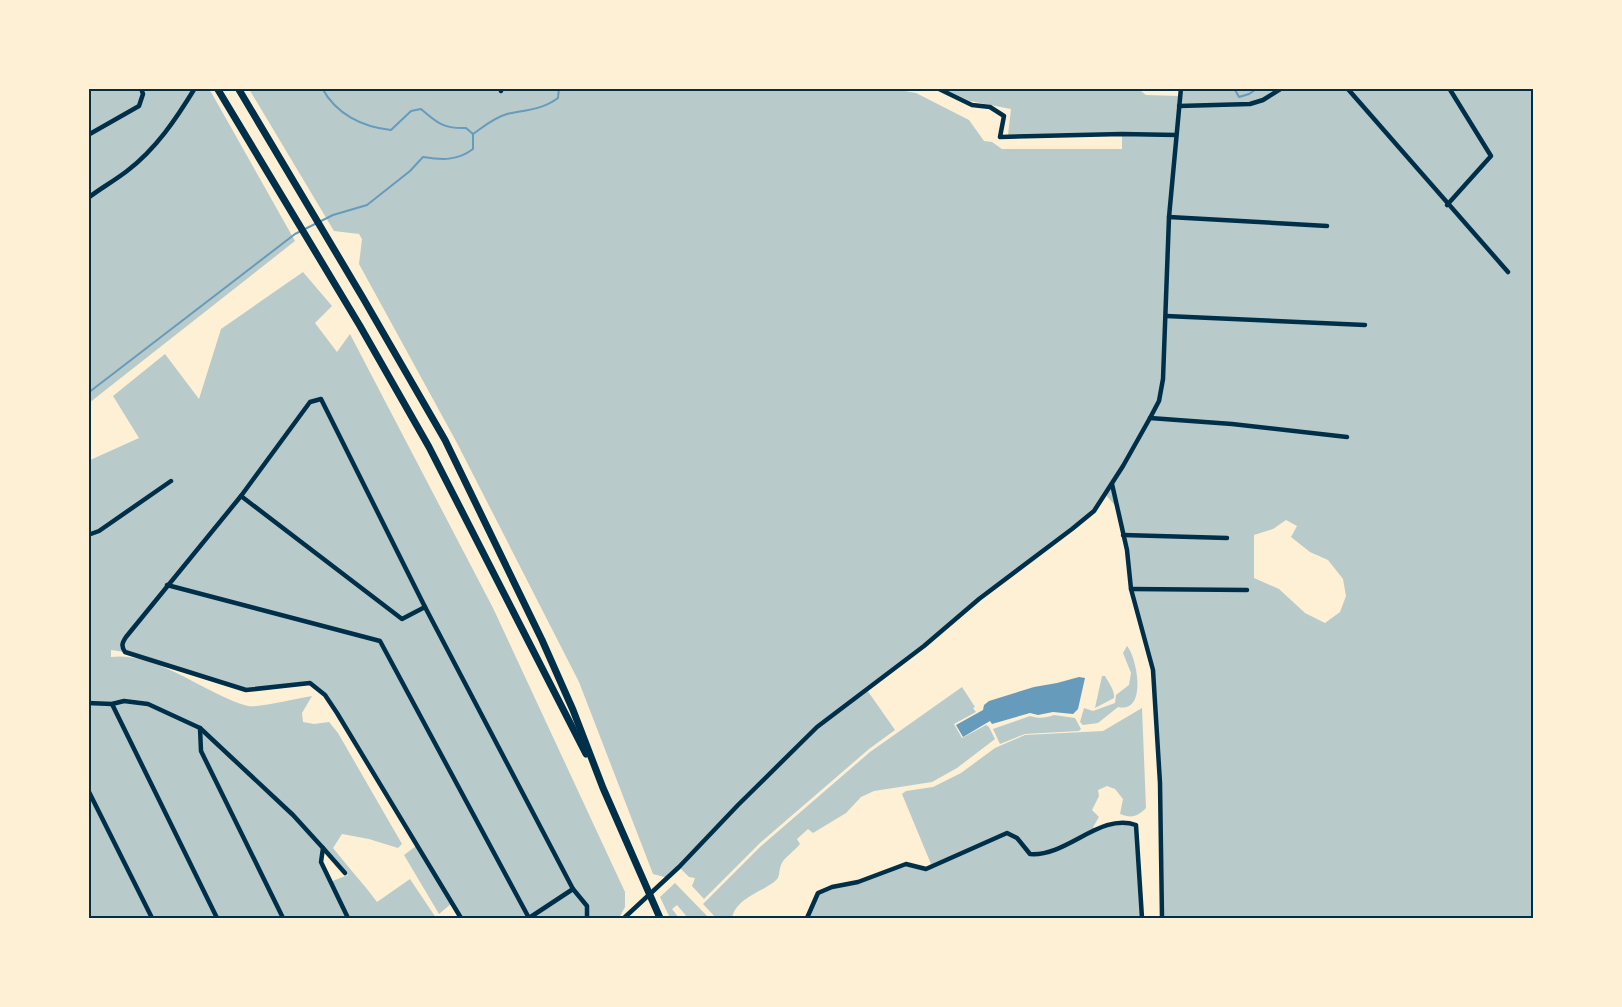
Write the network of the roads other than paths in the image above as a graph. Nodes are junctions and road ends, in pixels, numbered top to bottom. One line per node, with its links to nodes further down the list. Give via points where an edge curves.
1 (141, 88): 11 (street, via 139,106)
2 (195, 88): 13 (street, via 156,143 125,173)
3 (217, 88): 35 (main road, via 429,447)
4 (238, 88): 35 (main road, via 445,440 573,710)
5 (937, 88): 12 (street, via 1004,116 1000,137)
6 (1181, 88): 10 (street)
7 (1282, 88): 10 (street, via 1251,104)
8 (1347, 88): 14 (street)
9 (1449, 88): 14 (street, via 1491,156)
10 (1179, 106): 12 (street)
11 (88, 135)
12 (1176, 135): 15 (street)
13 (88, 198)
14 (1447, 205): 17 (street)
15 (1169, 217): 16 (street); 18 (street)
16 (1327, 226)
17 (1508, 272)
18 (1166, 316): 19 (street); 20 (street, via 1163,379 1159,401)
19 (1365, 325)
20 (1150, 418): 21 (street); 23 (street)
21 (1347, 437)
22 (171, 481): 26 (street)
23 (1112, 483): 25 (street); 40 (street, via 1094,511 817,727)
24 (241, 496): 28 (street); 31 (street, via 402,619); 31 (street, via 310,402 321,399)
25 (1123, 535): 27 (street); 29 (street)
26 (88, 536)
27 (1227, 538)
28 (167, 585): 45 (street, via 122,643 125,652 246,690 310,684 318,687); 46 (street, via 380,641)
29 (1131, 589): 30 (street); 52 (street, via 1153,670)
30 (1247, 590)
31 (425, 607): 39 (street)
32 (88, 703): 33 (street)
33 (112, 704): 34 (street, via 148,704); 42 (street)
34 (200, 728): 37 (street); 43 (street, via 201,751)
35 (603, 788): 40 (main road)
36 (88, 790): 41 (street)
37 (323, 848): 38 (street); 44 (street, via 321,862)
38 (345, 873)
39 (573, 889): 46 (street); 47 (street, via 587,906)
40 (650, 895): 48 (street); 49 (main road)
41 (152, 918)
42 (217, 918)
43 (283, 918)
44 (348, 918)
45 (461, 918)
46 (529, 918)
47 (587, 918)
48 (624, 918)
49 (660, 918)
50 (807, 918): 51 (street, via 818,893 832,887 906,864 926,869 1007,833 1017,838 1030,854 1042,855 1109,824 1126,822 1136,825)
51 (1142, 918)
52 (1162, 918)

